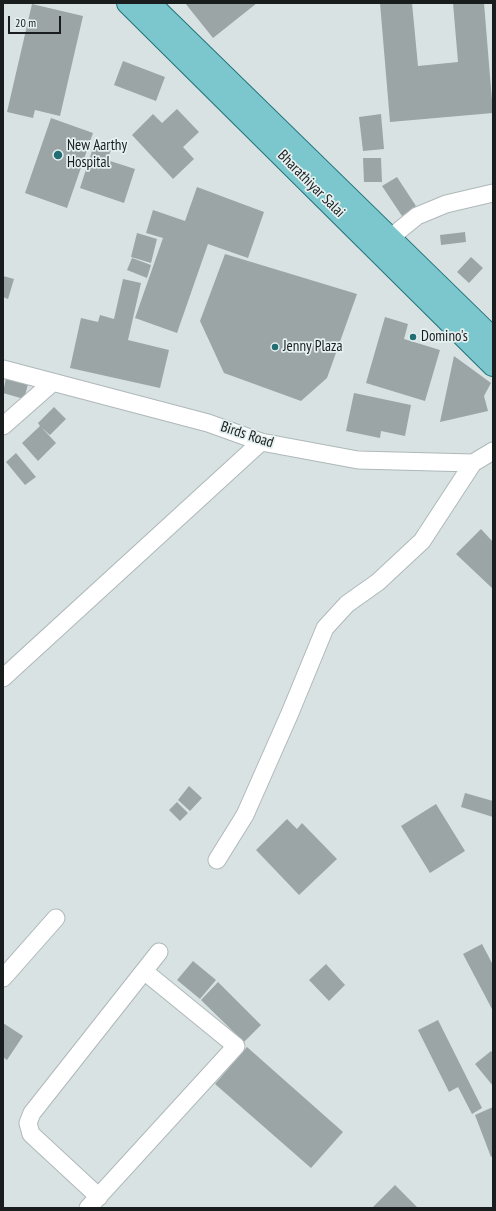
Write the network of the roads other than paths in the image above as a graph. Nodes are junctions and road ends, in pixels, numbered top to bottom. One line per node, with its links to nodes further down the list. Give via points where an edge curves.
1 (128, 3): 6 (main road, Bharathiyar Salai)
2 (149, 3): 4 (main road, Bharathiyar Salai)
3 (493, 193): 4 (street, via 446,204 417,216)
4 (390, 238): 5 (main road, Bharathiyar Salai)
5 (493, 338)
6 (493, 365)
7 (3, 369): 8 (street, Birds Road)
8 (53, 382): 9 (street); 10 (street, Birds Road, via 208,423)
9 (3, 426)
10 (261, 442): 12 (street, Birds Road, via 358,460); 13 (street)
11 (493, 451): 12 (street)
12 (473, 464): 14 (street, via 422,541 378,582 347,604 325,628 245,815)
13 (3, 678)
14 (217, 860)
15 (56, 918): 18 (street)
16 (159, 952): 17 (street)
17 (144, 971): 19 (street, via 32,1113 28,1123 31,1134); 19 (street, via 236,1046)
18 (3, 978)
19 (94, 1203)

